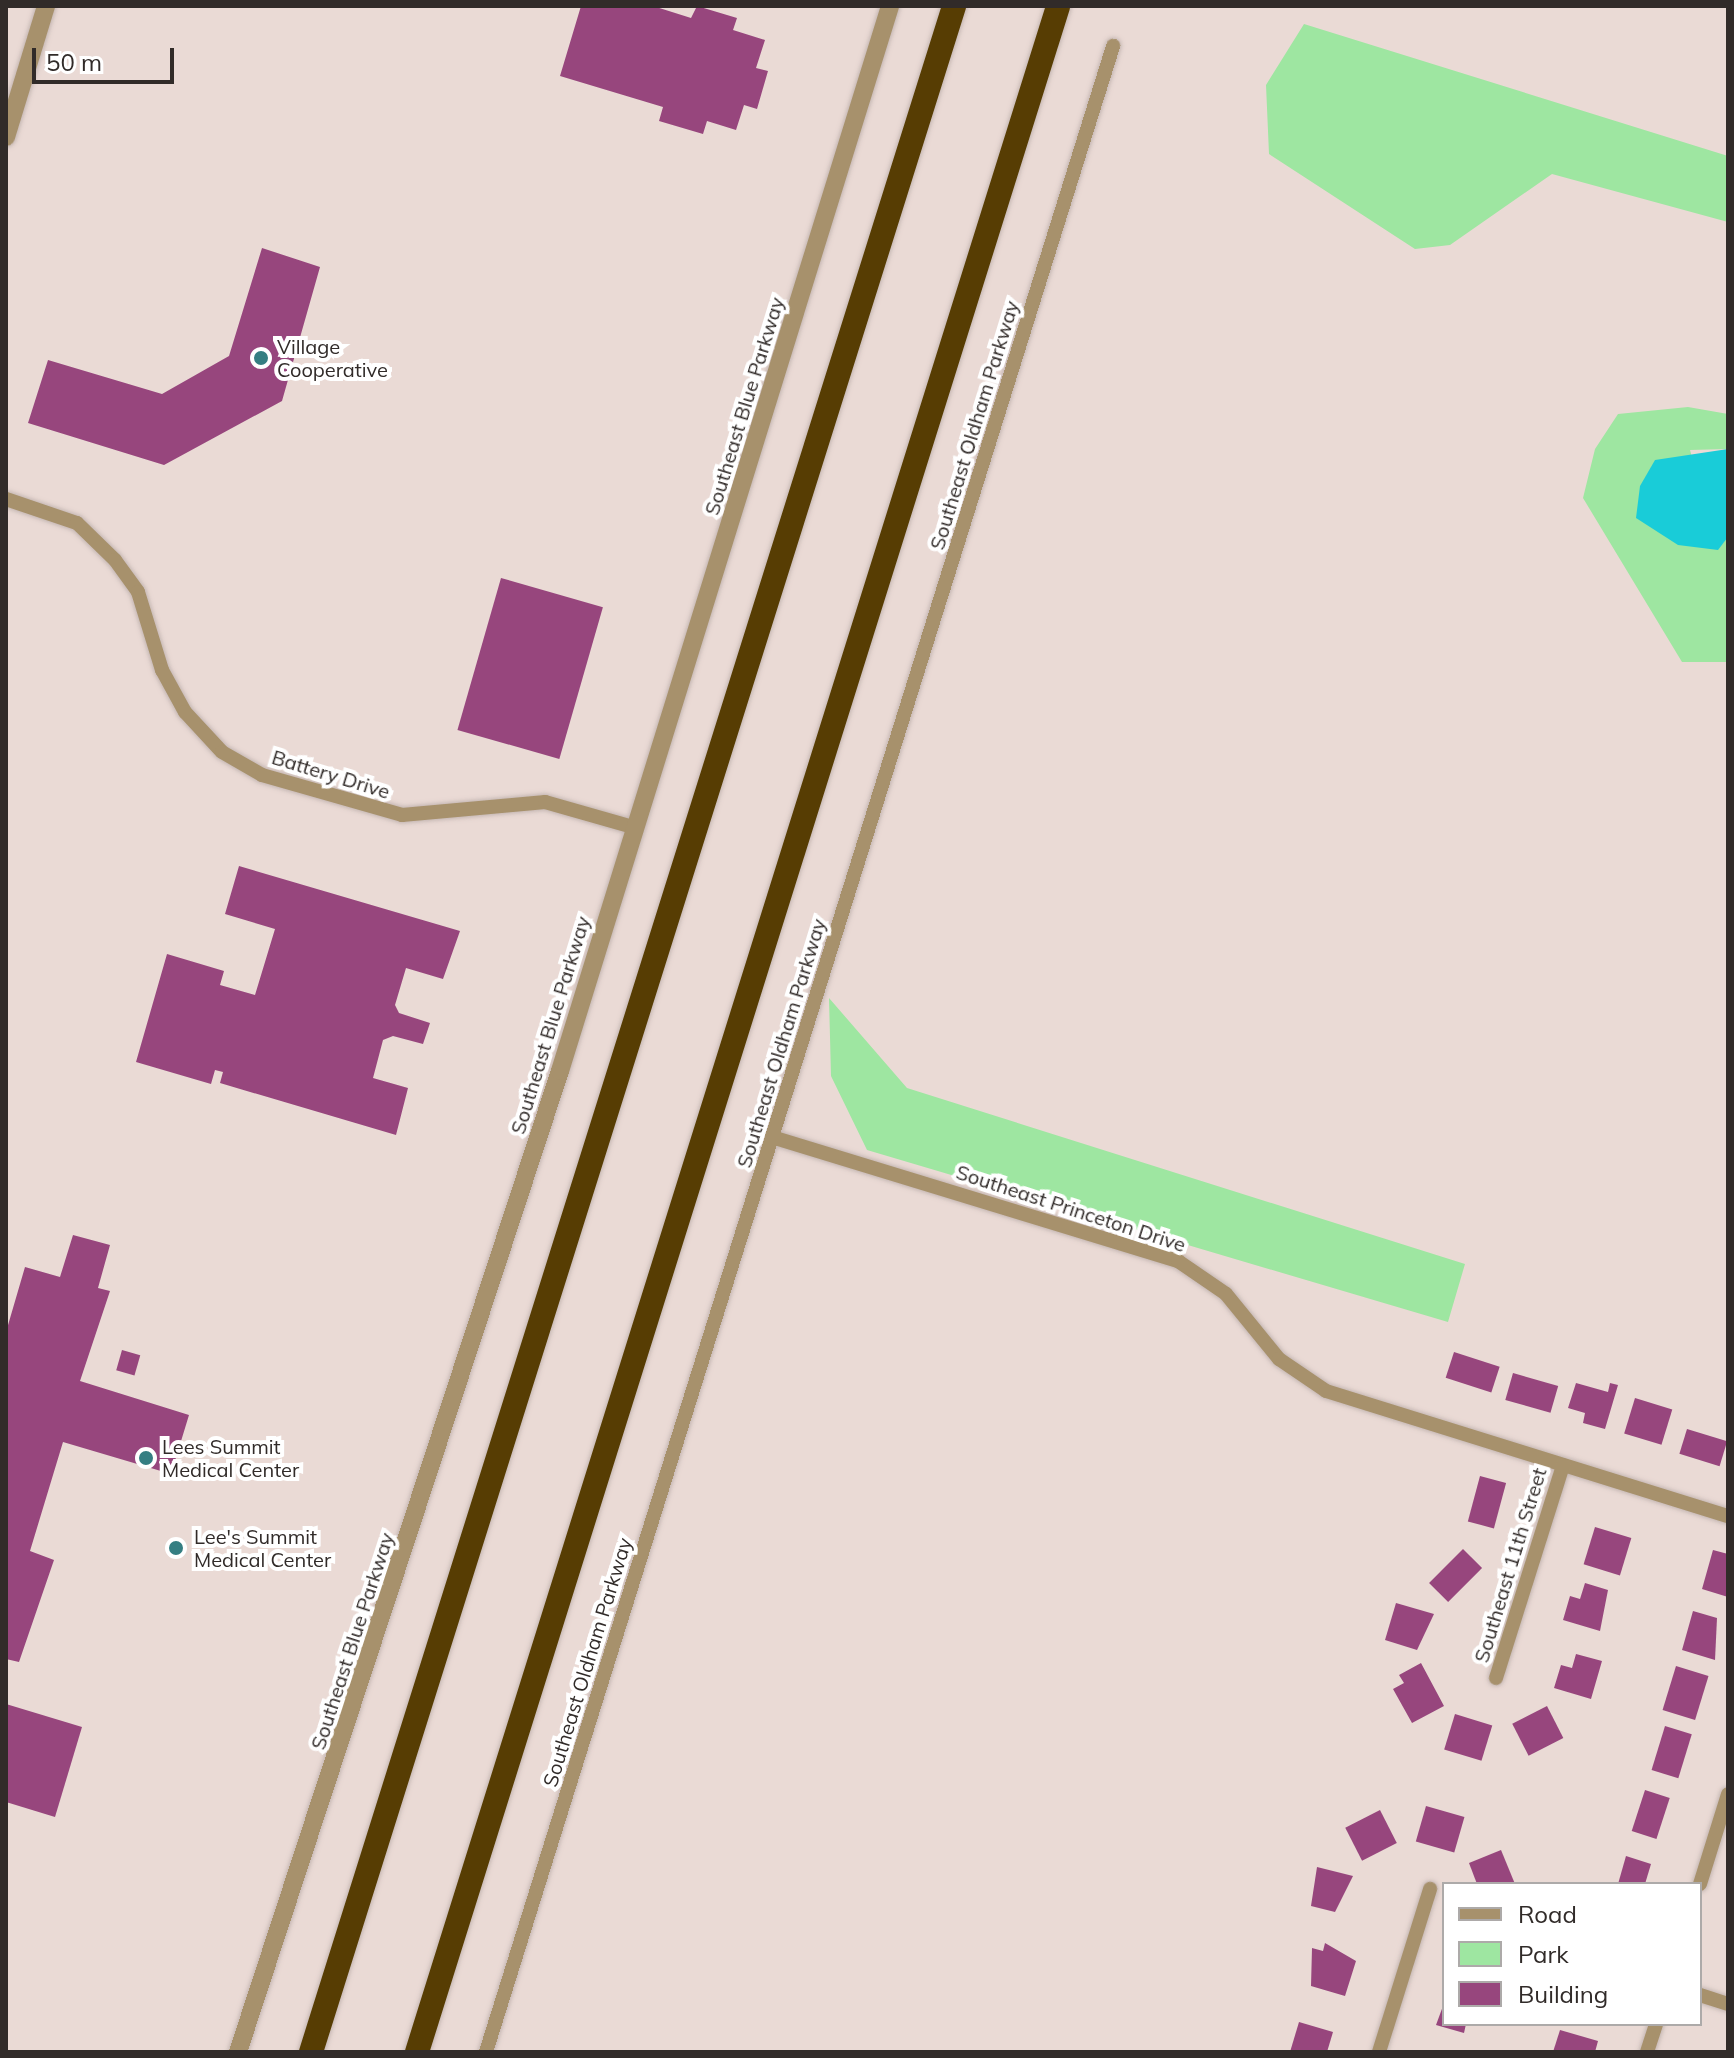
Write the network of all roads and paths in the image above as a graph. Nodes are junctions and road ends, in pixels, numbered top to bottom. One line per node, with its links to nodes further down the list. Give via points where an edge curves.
1 (46, 6): 6 (street)
2 (890, 6): 8 (street, Southeast Blue Parkway)
3 (954, 6): 20 (highway)
4 (1058, 6): 21 (highway)
5 (1113, 46): 9 (street, Southeast Oldham Parkway)
6 (6, 137)
7 (6, 499): 8 (street, Battery Drive, via 77,523 115,560 138,592 162,670 185,712 222,752 262,775 402,815 545,802)
8 (636, 828): 19 (street, Southeast Blue Parkway)
9 (772, 1137): 10 (street, Southeast Princeton Drive, via 1178,1261 1226,1294 1302,1379); 22 (street, Southeast Oldham Parkway)
10 (1563, 1465): 11 (street, Southeast Princeton Drive); 12 (street, Southeast 11th Street)
11 (1728, 1516)
12 (1496, 1678)
13 (1728, 1794): 14 (street)
14 (1701, 1882)
15 (1430, 1889): 23 (street)
16 (1702, 1996): 17 (street)
17 (1728, 2004)
18 (1655, 2026): 24 (street)
19 (238, 2052)
20 (311, 2052)
21 (417, 2052)
22 (486, 2052)
23 (1379, 2052)
24 (1647, 2052)

